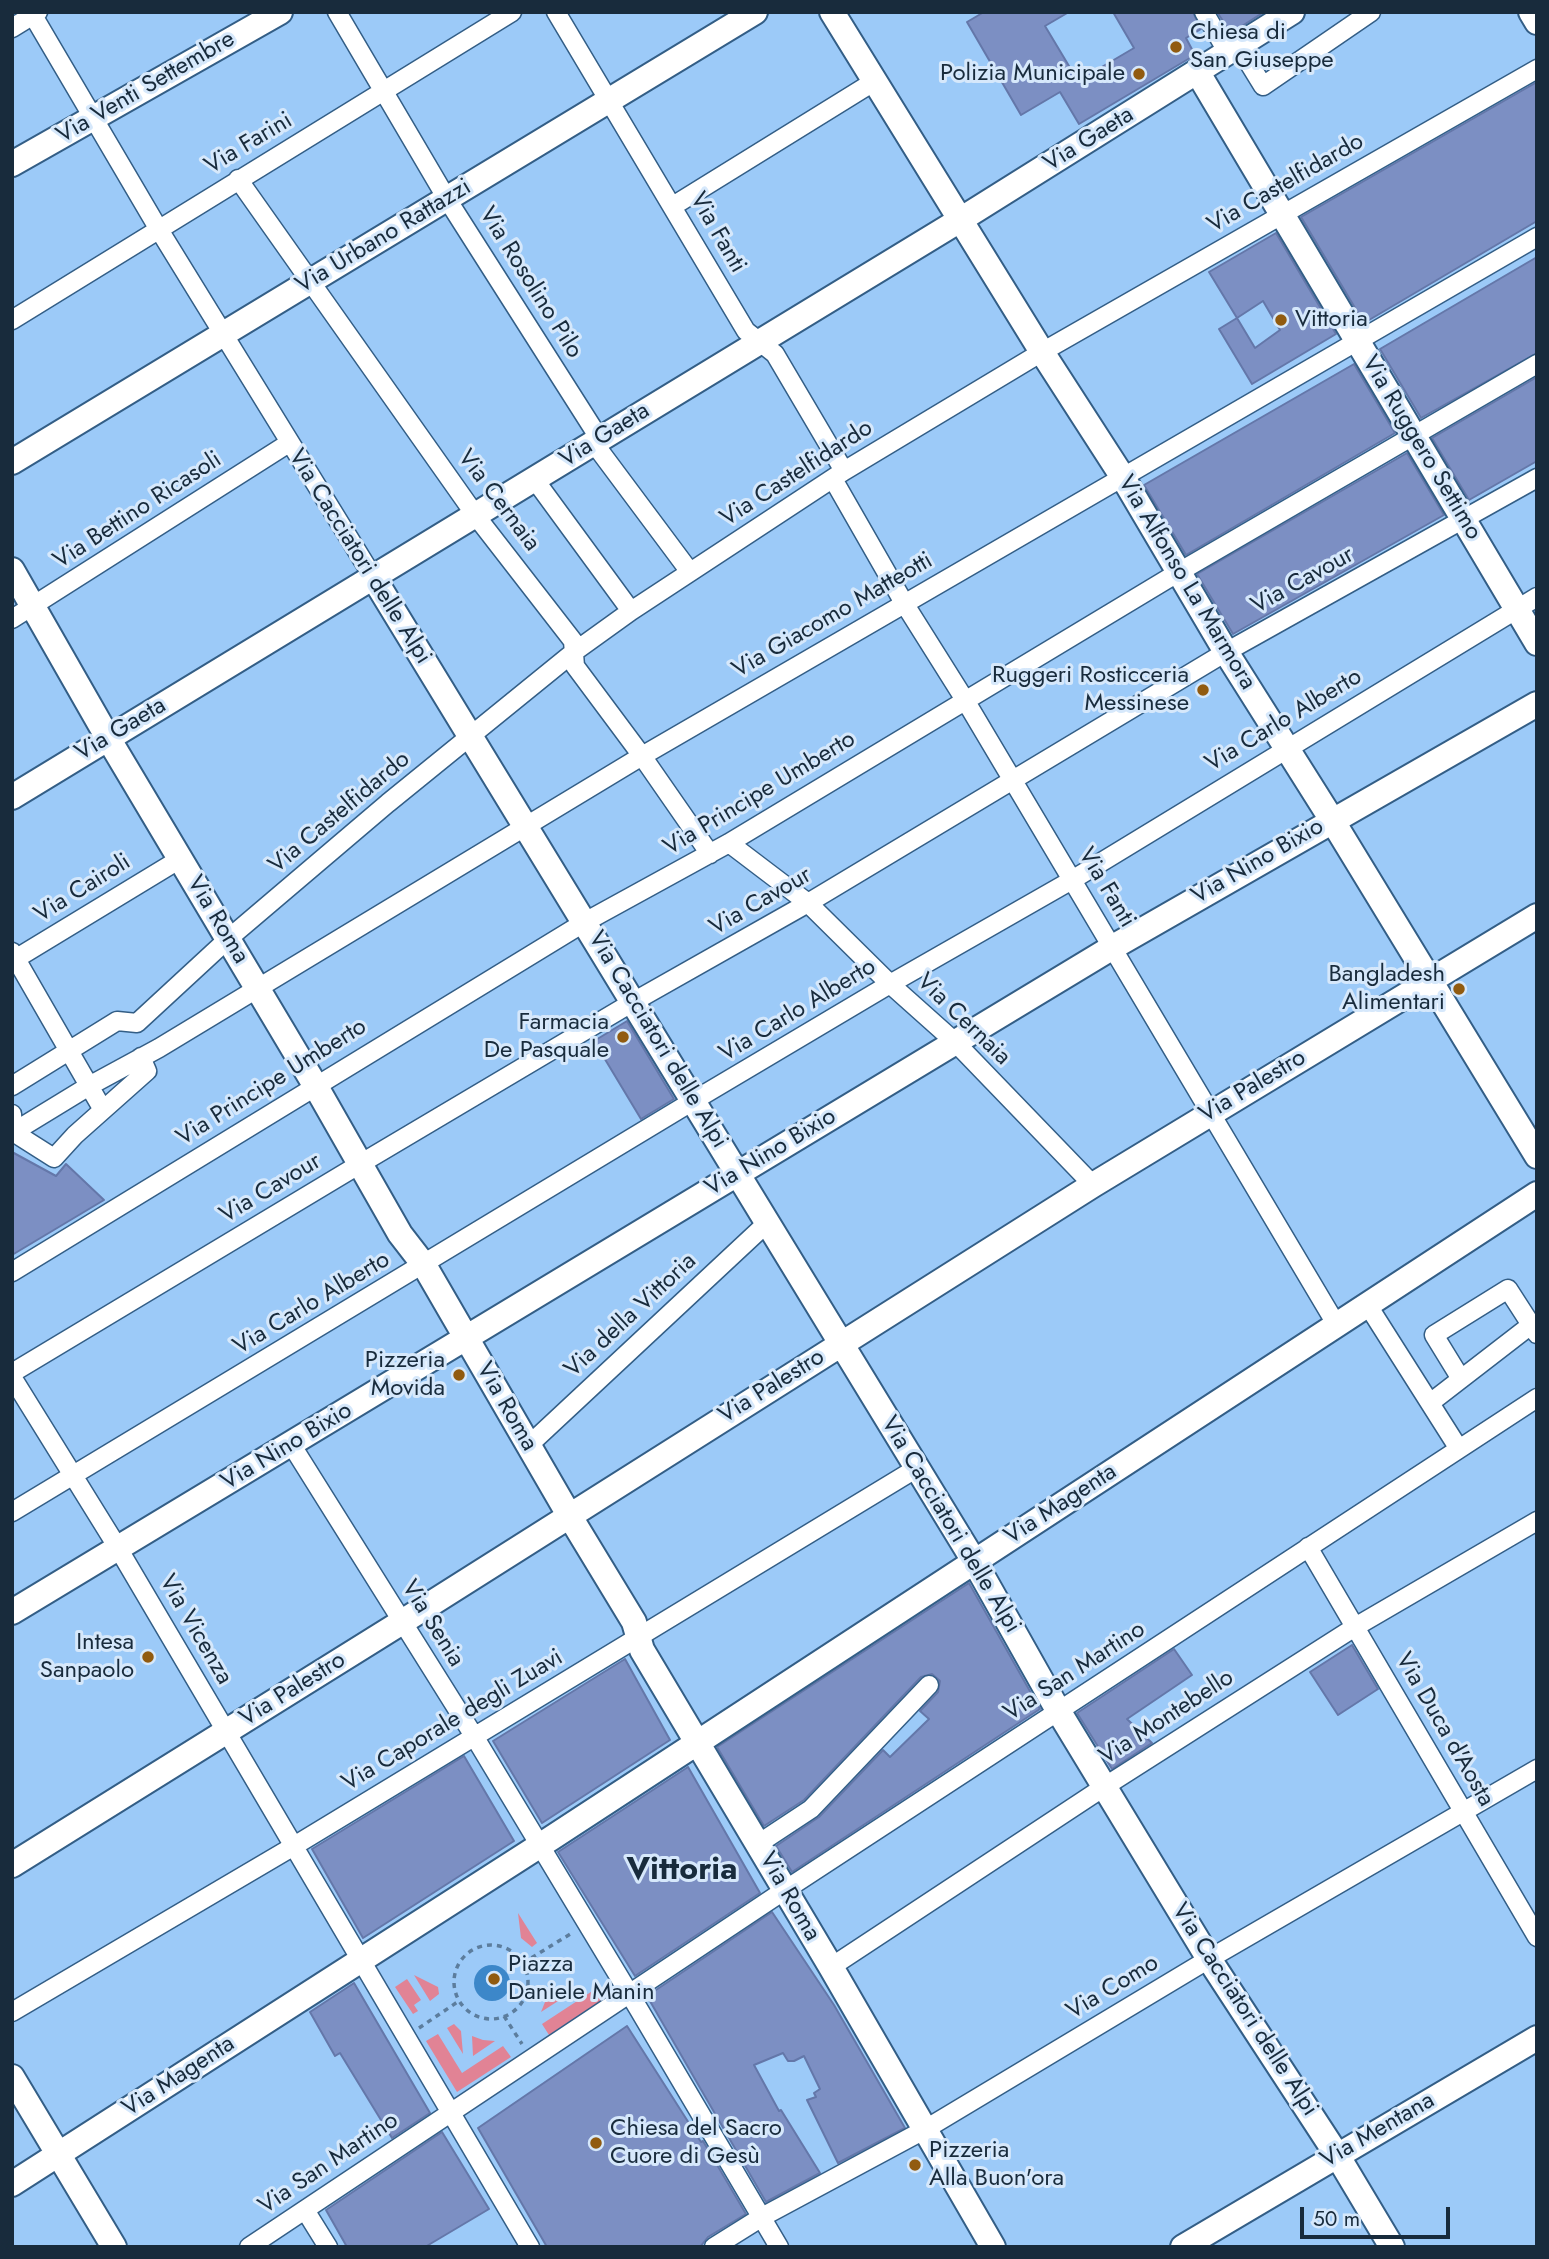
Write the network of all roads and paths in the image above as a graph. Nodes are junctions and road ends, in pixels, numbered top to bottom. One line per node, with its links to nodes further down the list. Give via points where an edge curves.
1 (280, 12): 20 (street, Via Venti Settembre)
2 (337, 12): 18 (street, Via Rosolino Pilo)
3 (512, 12): 18 (street, Via Farini)
4 (556, 12): 19 (street, Via Fanti)
5 (755, 12): 19 (street, Via Urbano Rattazzi)
6 (832, 12): 17 (street, Via Alfonso La Marmora)
7 (1204, 12): 14 (street)
8 (1292, 12): 14 (street, Via Gaeta)
9 (1371, 12): 14 (street, via 1263,86)
10 (1531, 12): 12 (street)
11 (34, 13): 13 (street); 20 (street, Via Cacciatori delle Alpi)
12 (1537, 22)
13 (12, 28)
14 (1233, 50): 16 (street, Via Gaeta)
15 (1537, 69): 25 (street, Via Castelfidardo)
16 (1198, 73): 25 (street, Via Ruggero Settimo); 26 (street, Via Gaeta)
17 (875, 81): 24 (street); 26 (street, Via Alfonso La Marmora)
18 (382, 91): 22 (street, Via Farini); 23 (street, Via Rosolino Pilo)
19 (611, 101): 23 (street, Via Urbano Rattazzi); 24 (street, Via Fanti)
20 (92, 120): 21 (street, Via Venti Settembre); 27 (street, Via Cacciatori delle Alpi)
21 (12, 164)
22 (238, 179): 27 (street, Via Farini); 29 (street, Via Cernaia)
23 (447, 199): 29 (street, Via Urbano Rattazzi); 37 (street, Via Rosolino Pilo, via 594,430)
24 (673, 206): 32 (street, Via Fanti, via 746,331)
25 (1283, 214): 33 (street, Via Ruggero Settimo); 34 (street, Via Castelfidardo)
26 (960, 220): 32 (street, Via Gaeta); 34 (street, Via Alfonso La Marmora)
27 (158, 228): 30 (street, Via Farini); 31 (street, Via Cacciatori delle Alpi)
28 (1537, 237): 33 (street, Via Giacomo Matteotti)
29 (310, 281): 31 (street, Via Urbano Rattazzi); 44 (street, Via Cernaia)
30 (12, 320)
31 (222, 333): 38 (street, Via Cacciatori delle Alpi); 39 (street, Via Urbano Rattazzi)
32 (761, 342): 37 (street, Via Gaeta); 40 (street, Via Fanti, via 775,354)
33 (1358, 342): 36 (street, Via Ruggero Settimo); 41 (street, Via Giacomo Matteotti)
34 (1042, 352): 40 (street, Via Castelfidardo); 41 (street, Via Alfonso La Marmora)
35 (1537, 364): 36 (street, Via Principe Umberto)
36 (1411, 435): 45 (street, Via Ruggero Settimo); 48 (street, Via Principe Umberto)
37 (596, 440): 43 (street, Via Gaeta); 47 (street, Via Rosolino Pilo)
38 (289, 443): 49 (street, Via Cacciatori delle Alpi); 52 (street, Via Bettino Ricasoli)
39 (12, 462)
40 (838, 475): 47 (street, Via Castelfidardo); 50 (street, Via Fanti)
41 (1122, 476): 48 (street, Via Alfonso La Marmora); 50 (street, Via Giacomo Matteotti)
42 (1537, 478): 45 (street, Via Cavour)
43 (535, 480): 44 (street, Via Gaeta); 53 (street)
44 (475, 516): 49 (street, Via Gaeta); 56 (street, Via Cernaia, via 573,640)
45 (1464, 520): 51 (street, Via Ruggero Settimo); 57 (street, Via Cavour)
46 (12, 570): 52 (street, Via Roma)
47 (690, 572): 53 (street, Via Castelfidardo)
48 (1179, 572): 57 (street, Via Alfonso La Marmora); 58 (street, Via Principe Umberto)
49 (373, 577): 60 (street, Via Gaeta); 61 (street, Via Cacciatori delle Alpi)
50 (904, 603): 58 (street, Via Fanti); 63 (street, Via Giacomo Matteotti)
51 (1527, 603): 55 (street, Via Ruggero Settimo); 62 (street, Via Carlo Alberto)
52 (34, 606): 54 (street, Via Bettino Ricasoli); 60 (street, Via Roma)
53 (631, 611): 56 (street, Via Castelfidardo)
54 (12, 619)
55 (1537, 643)
56 (574, 652): 61 (street, Via Castelfidardo); 63 (street, Via Cernaia, via 575,666)
57 (1226, 652): 62 (street, Via Alfonso La Marmora); 64 (street, Via Cavour)
58 (965, 700): 64 (street, Via Fanti); 68 (street, Via Principe Umberto)
59 (1537, 704): 66 (street, Via Nino Bixio)
60 (108, 738): 65 (street, Via Gaeta); 70 (street, Via Roma)
61 (469, 738): 67 (street, Via Cacciatori delle Alpi); 75 (street, Via Castelfidardo)
62 (1287, 748): 66 (street, Via Alfonso La Marmora); 71 (street, Via Carlo Alberto)
63 (642, 756): 67 (street, Via Giacomo Matteotti); 69 (street, Via Cernaia)
64 (1013, 782): 71 (street, Via Fanti); 72 (street, Via Cavour)
65 (12, 797)
66 (1332, 820): 76 (street, Via Nino Bixio); 78 (street, Via Alfonso La Marmora)
67 (525, 827): 74 (street, Via Cacciatori delle Alpi); 80 (street, Via Giacomo Matteotti)
68 (729, 843): 69 (street, Via Principe Umberto); 72 (street, Via Cernaia)
69 (710, 854): 74 (street, Via Principe Umberto)
70 (180, 859): 75 (street, Via Roma); 77 (street, Via Cairoli)
71 (1072, 880): 76 (street, Via Fanti); 79 (street, Via Carlo Alberto)
72 (808, 903): 79 (street, Via Cernaia); 81 (street, Via Cavour)
73 (1537, 916): 78 (street, Via Palestro)
74 (585, 922): 81 (street, Via Cacciatori delle Alpi); 85 (street, Via Principe Umberto)
75 (229, 940): 80 (street, Via Roma); 83 (street, Via Castelfidardo, via 137,1023 117,1021)
76 (1113, 947): 82 (street, Via Nino Bixio); 90 (street, Via Fanti)
77 (14, 957): 83 (street)
78 (1429, 980): 90 (street, Via Palestro); 93 (street, Via Alfonso La Marmora)
79 (890, 984): 82 (street, Via Cernaia); 88 (street, Via Carlo Alberto)
80 (258, 987): 84 (street, Via Giacomo Matteotti); 85 (street, Via Roma)
81 (633, 1002): 88 (street, Via Cacciatori delle Alpi); 94 (street, Via Cavour)
82 (955, 1042): 95 (street, Via Nino Bixio); 96 (street, Via Cernaia)
83 (66, 1045): 86 (street); 87 (street)
84 (141, 1057): 87 (street, Via Giacomo Matteotti); 89 (street, via 147,1071)
85 (315, 1085): 94 (street, Via Roma); 100 (street, Via Principe Umberto)
86 (12, 1086)
87 (89, 1086): 89 (street); 92 (street, Via Giacomo Matteotti)
88 (693, 1101): 95 (street, Via Cacciatori delle Alpi); 99 (street, Via Carlo Alberto)
89 (103, 1110): 92 (street, via 54,1158)
90 (1210, 1113): 96 (street, Via Palestro); 102 (street, Via Fanti)
91 (12, 1114): 92 (street)
92 (13, 1133)
93 (1537, 1156)
94 (360, 1164): 99 (street, Via Roma, via 400,1234); 106 (street, Via Cavour)
95 (738, 1172): 98 (street, Via Cacciatori delle Alpi); 104 (street, Via Nino Bixio)
96 (1093, 1185): 105 (street, Via Palestro)
97 (1537, 1195): 101 (street, Via Magenta)
98 (767, 1223): 105 (street, Via Cacciatori delle Alpi); 111 (street, Via della Vittoria)
99 (424, 1265): 104 (street, Via Roma); 114 (street, Via Carlo Alberto)
100 (12, 1272)
101 (1367, 1304): 102 (street, Via Magenta); 109 (street)
102 (1336, 1324): 120 (street, Via Magenta)
103 (1534, 1329): 107 (street); 107 (street, via 1508,1289 1434,1335)
104 (467, 1338): 110 (street, Via Nino Bixio); 111 (street, Via Roma)
105 (841, 1343): 113 (street, Via Cacciatori delle Alpi); 116 (street, Via Palestro)
106 (12, 1375): 114 (street, Via Vicenza)
107 (1461, 1379): 109 (street)
108 (1537, 1398): 112 (street, Via San Martino)
109 (1430, 1404): 112 (street)
110 (291, 1444): 119 (street, Via Nino Bixio); 122 (street, Via Senia)
111 (529, 1446): 116 (street, Via Roma)
112 (1459, 1449): 118 (street, Via San Martino)
113 (917, 1468): 120 (street, Via Cacciatori delle Alpi); 124 (street, Via Caporale degli Zuavi)
114 (73, 1475): 115 (street, Via Carlo Alberto); 119 (street, Via Vicenza)
115 (12, 1512)
116 (569, 1515): 122 (street, Via Palestro); 124 (street, Via Roma, via 634,1622)
117 (1537, 1521): 123 (street, Via Montebello)
118 (1308, 1547): 123 (street, Via Duca d'Aosta); 126 (street, Via San Martino)
119 (118, 1548): 121 (street, Via Nino Bixio); 127 (street, Via Vicenza)
120 (974, 1561): 126 (street, Via Cacciatori delle Alpi); 129 (street, Via Magenta)
121 (12, 1612)
122 (402, 1622): 127 (street, Via Palestro); 128 (street, Via Senia)
123 (1355, 1627): 131 (street, Via Montebello); 132 (street, Via Duca d'Aosta)
124 (639, 1638): 128 (street, Via Caporale degli Zuavi); 129 (street, Via Roma)
125 (929, 1685): 134 (street, via 811,1809)
126 (1059, 1712): 131 (street, Via Cacciatori delle Alpi); 137 (street, Via San Martino)
127 (226, 1732): 135 (street, Via Vicenza); 136 (street, Via Palestro)
128 (474, 1737): 133 (street, Via Senia); 135 (street, Via Caporale degli Zuavi)
129 (697, 1744): 133 (street, Via Magenta); 134 (street, Via Roma)
130 (1537, 1769): 132 (street, Via Como)
131 (1104, 1787): 141 (street, Via Cacciatori delle Alpi); 143 (street, Via Montebello)
132 (1463, 1811): 139 (street, Via Duca d'Aosta); 141 (street, Via Como)
133 (540, 1839): 138 (street, Via Senia); 140 (street, Via Magenta)
134 (758, 1844): 137 (street, Via Roma)
135 (294, 1846): 140 (street, Via Vicenza); 146 (street, Via Caporale degli Zuavi)
136 (12, 1865)
137 (785, 1890): 143 (street, Via Roma); 144 (street, Via San Martino)
138 (586, 1923): 142 (path); 144 (street, Via Senia)
139 (1537, 1937)
140 (353, 1958): 148 (street, Via Vicenza); 154 (street, Via Magenta)
141 (1209, 1959): 153 (street, Via Como); 155 (street, Via Cacciatori delle Alpi)
142 (523, 1963): 145 (path, via 502,1946 476,1947 462,1958 454,1975); 147 (path, via 526,1994)
143 (831, 1967): 153 (street, Via Roma)
144 (636, 1996): 150 (street, Via San Martino); 158 (street)
145 (459, 2001): 147 (path, via 479,2017); 148 (path)
146 (12, 2012)
147 (505, 2016): 150 (path)
148 (406, 2036): 152 (street, Via Vicenza)
149 (1537, 2038): 155 (street, Via Mentana)
150 (531, 2058): 152 (street, Via San Martino)
151 (12, 2077): 154 (street)
152 (443, 2117): 157 (street, Via San Martino); 162 (street, Via Vicenza, via 460,2130)
153 (924, 2130): 158 (street, Via Como); 165 (street, Via Roma)
154 (59, 2155): 156 (street, Via Magenta); 159 (street)
155 (1336, 2155): 166 (street, Via Mentana); 167 (street, Via Cacciatori delle Alpi)
156 (12, 2184)
157 (306, 2210): 160 (street, Via San Martino); 161 (street)
158 (762, 2217): 163 (street, Via Como); 164 (street)
159 (114, 2247)
160 (249, 2247)
161 (328, 2247)
162 (530, 2247)
163 (714, 2247)
164 (779, 2247)
165 (993, 2247)
166 (1182, 2247)
167 (1392, 2247)

